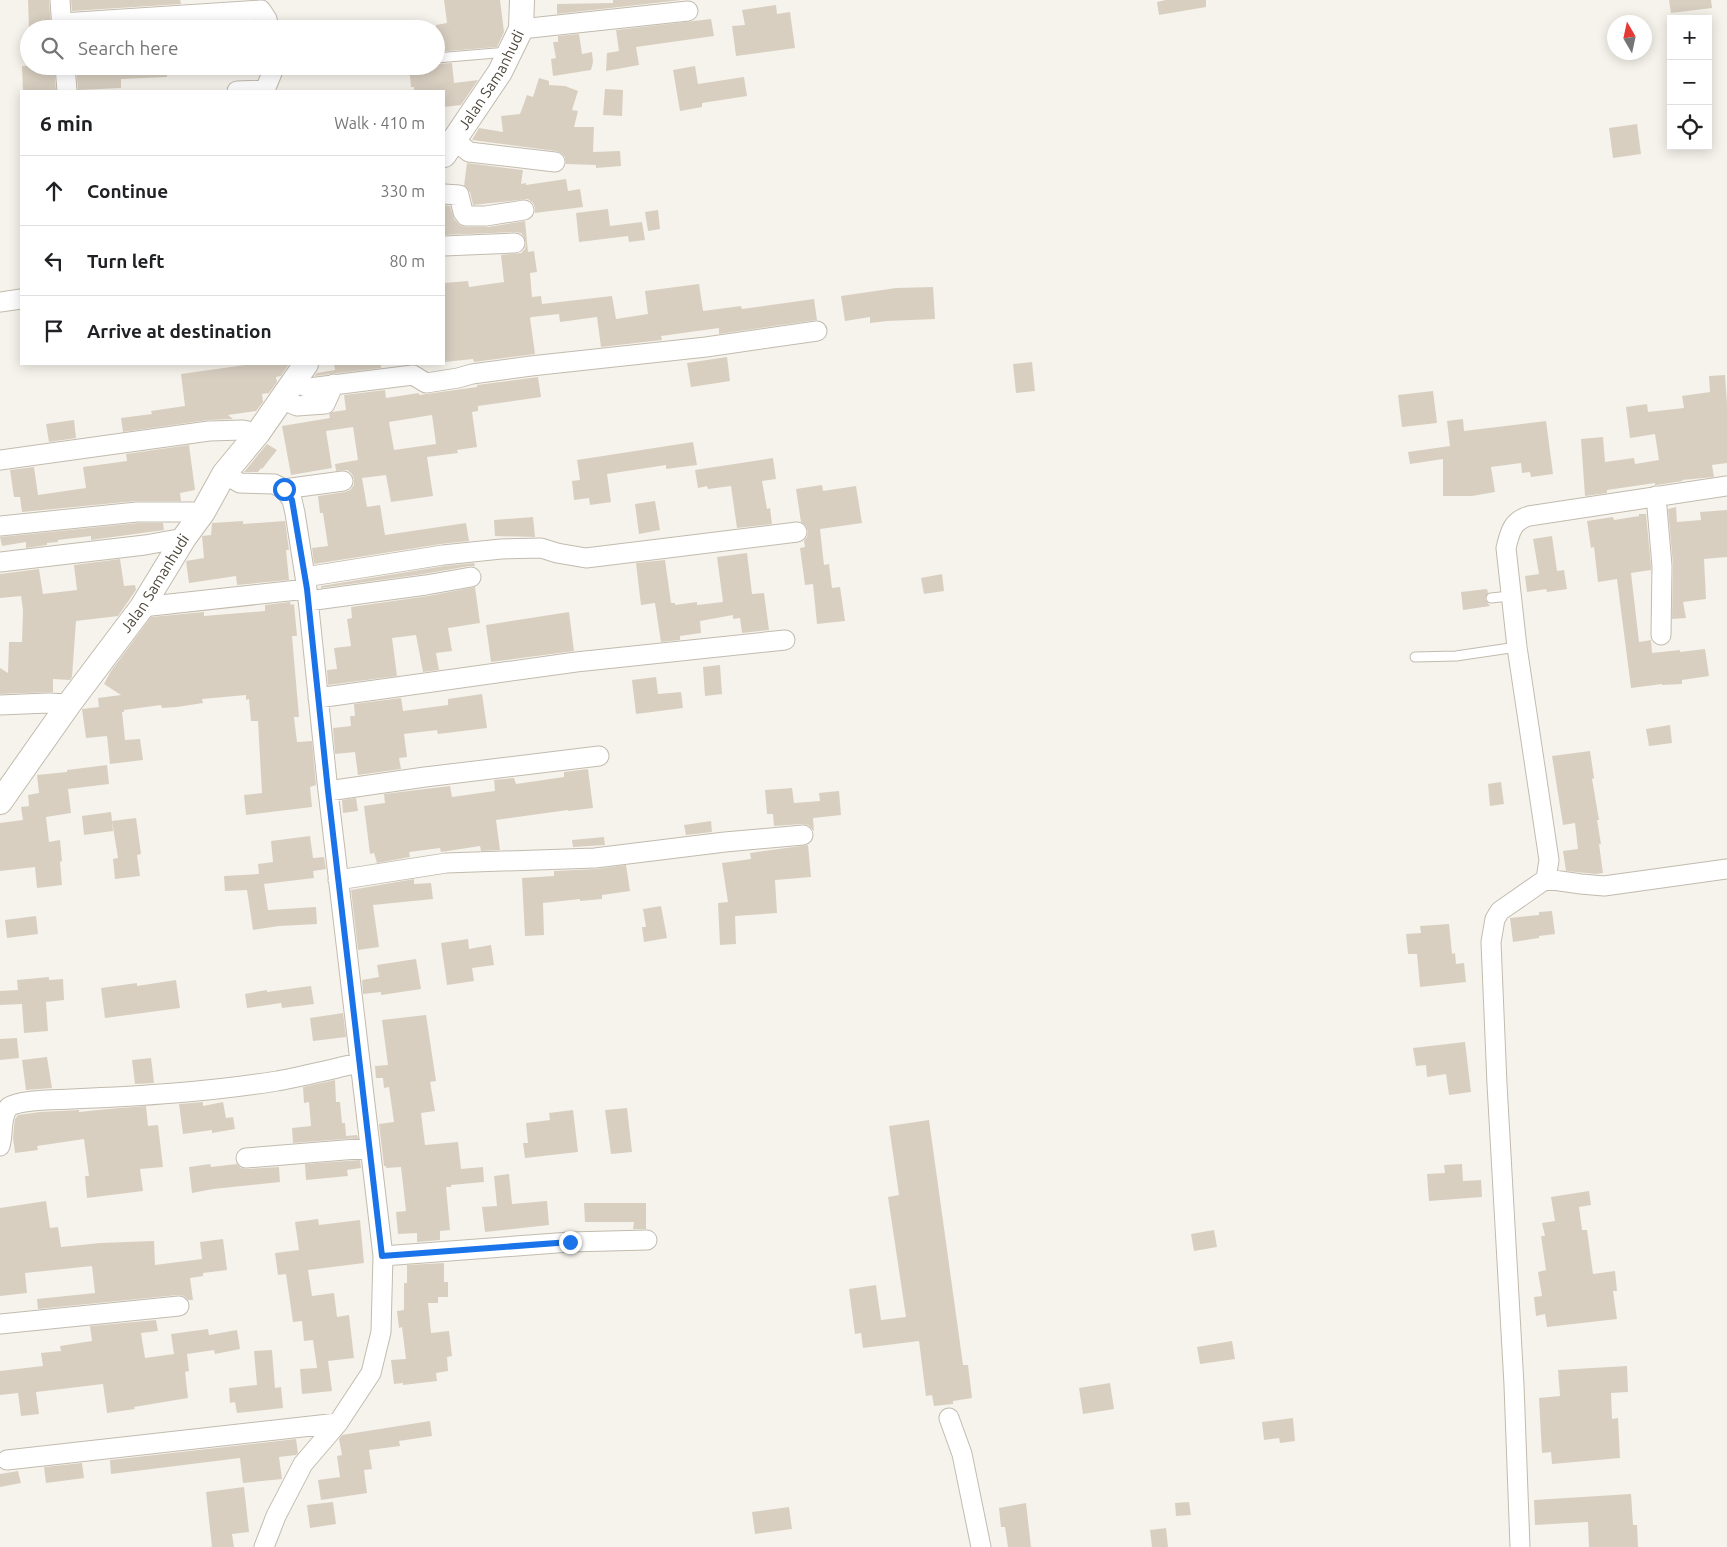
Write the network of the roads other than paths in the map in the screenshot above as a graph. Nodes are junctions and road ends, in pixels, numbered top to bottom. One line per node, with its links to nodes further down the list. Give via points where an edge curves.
1 (60, 0): 4 (street)
2 (522, 0): 7 (street, Jalan Samanhudi)
3 (688, 11): 7 (street)
4 (62, 20)
5 (137, 20): 6 (street, via 261,10)
6 (267, 20)
7 (521, 29): 8 (street, Jalan Samanhudi)
8 (511, 51): 9 (lane); 14 (street, Jalan Samanhudi, via 500,72)
9 (445, 57)
10 (66, 75): 12 (street)
11 (271, 75): 13 (street)
12 (67, 90)
13 (265, 90)
14 (447, 145): 15 (street, via 469,152)
15 (556, 162)
16 (445, 194): 17 (street, via 459,195 466,216)
17 (524, 210)
18 (515, 243): 19 (street)
19 (445, 250)
20 (20, 299): 21 (street)
21 (0, 302)
22 (817, 331): 23 (street, via 531,366 426,383 413,375 309,388)
23 (294, 382): 24 (street, Jalan Samanhudi)
24 (258, 433): 25 (street, via 209,431); 26 (street, Jalan Samanhudi)
25 (0, 460)
26 (224, 474): 29 (street, via 240,483 274,484); 31 (street, Jalan Samanhudi)
27 (343, 481): 29 (street)
28 (1727, 486): 30 (street)
29 (284, 489): 37 (street, via 292,500)
30 (1656, 496): 38 (street, via 1521,518 1510,533 1506,548); 41 (street, via 1662,566)
31 (203, 512): 32 (street, via 137,512); 34 (street, Jalan Samanhudi)
32 (0, 526)
33 (797, 532): 37 (street, via 586,558 534,547 469,552)
34 (184, 538): 35 (street); 40 (street, Jalan Samanhudi)
35 (0, 562)
36 (472, 577): 37 (street, via 426,585)
37 (307, 589): 40 (street); 45 (street)
38 (1510, 596): 39 (lane); 43 (street)
39 (1491, 598)
40 (142, 607): 46 (street, Jalan Samanhudi)
41 (1661, 635)
42 (785, 640): 45 (street, via 576,662)
43 (1517, 647): 44 (lane, via 1456,656); 53 (street, via 1549,860)
44 (1415, 657)
45 (318, 698): 49 (street)
46 (69, 704): 47 (street); 50 (street, Jalan Samanhudi)
47 (0, 705)
48 (599, 756): 49 (street)
49 (328, 791): 54 (street)
50 (0, 802)
51 (804, 835): 54 (street, via 595,858 446,864)
52 (1727, 868): 53 (street, via 1604,886)
53 (1546, 879): 68 (street, via 1500,910 1491,942)
54 (338, 880): 55 (street)
55 (359, 1063): 56 (street, via 277,1081 166,1094 13,1104 3,1113); 57 (street)
56 (0, 1146)
57 (369, 1148): 58 (street); 60 (street)
58 (246, 1158)
59 (647, 1240): 60 (street, via 570,1242)
60 (382, 1256): 64 (street, via 381,1332 371,1373)
61 (179, 1306): 62 (street)
62 (0, 1324)
63 (949, 1418): 67 (street, via 962,1454)
64 (338, 1423): 65 (street); 66 (street, via 303,1464)
65 (7, 1460)
66 (264, 1547)
67 (981, 1547)
68 (1520, 1547)

